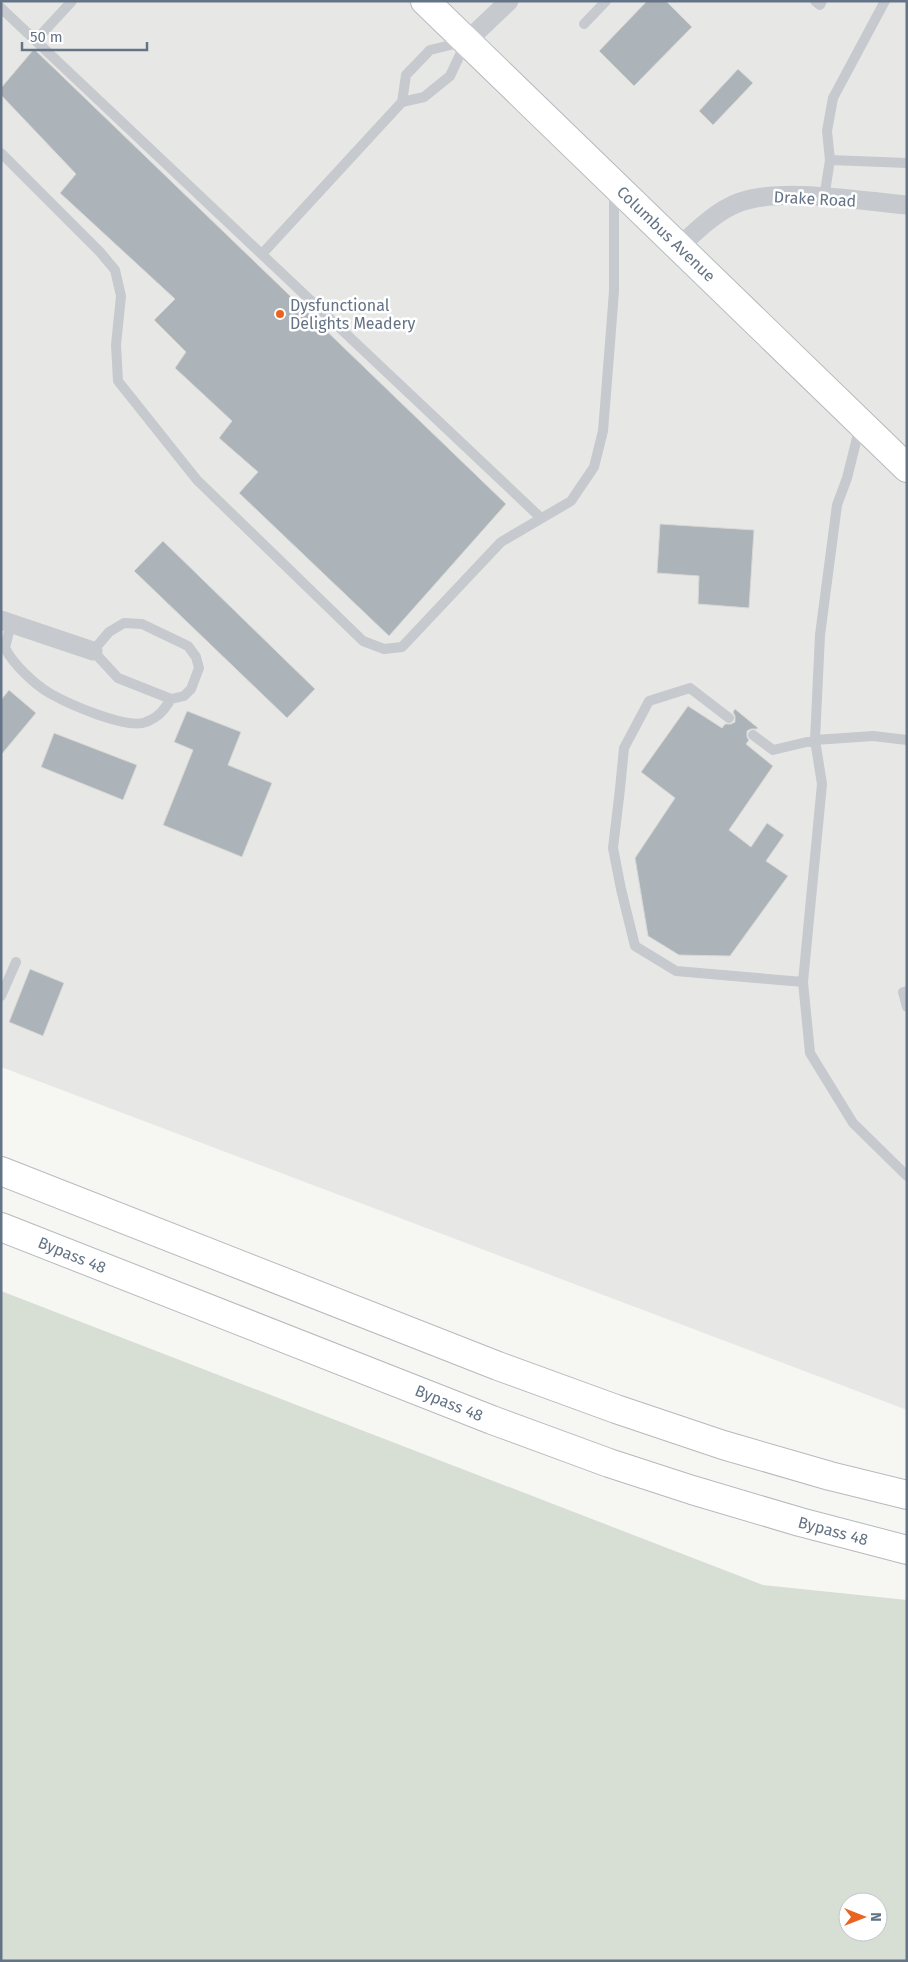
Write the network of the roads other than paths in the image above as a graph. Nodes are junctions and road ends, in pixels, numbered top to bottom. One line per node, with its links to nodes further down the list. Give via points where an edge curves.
1 (72, 1): 8 (lane)
2 (425, 1): 9 (main road, Columbus Avenue)
3 (509, 1): 9 (street)
4 (606, 1): 7 (lane)
5 (884, 1): 12 (lane, via 833,98 827,131)
6 (1, 8): 8 (lane)
7 (584, 24)
8 (36, 40): 18 (lane)
9 (466, 41): 10 (lane, via 450,76 424,97); 10 (lane, via 430,50 406,75); 14 (main road, Columbus Avenue)
10 (402, 102): 18 (lane)
11 (1, 153): 21 (lane, via 115,270 121,296 116,345 118,381 197,480 363,641 384,649 402,647 501,542)
12 (830, 160): 13 (lane); 15 (lane)
13 (907, 163)
14 (614, 184): 17 (main road, Columbus Avenue); 21 (lane, via 614,291 603,430 594,467 571,501)
15 (824, 198): 16 (street, Drake Road); 17 (street, Drake Road, via 774,196 739,203 704,223)
16 (907, 205)
17 (679, 247): 19 (main road, Columbus Avenue)
18 (262, 254): 21 (lane)
19 (861, 423): 20 (main road, Columbus Avenue); 27 (lane, via 847,478 836,505 820,635)
20 (907, 468)
21 (541, 518)
22 (6, 621): 23 (street); 24 (lane, via 5,648 10,658 50,694 107,718 131,723 145,723 163,713)
23 (93, 651): 24 (lane, via 118,678); 24 (lane, via 109,632 124,623 142,624 188,646 199,668 191,689 184,696)
24 (171, 699)
25 (729, 718): 30 (lane, via 690,688 649,701 624,748 613,848 635,946 676,971)
26 (752, 735): 27 (lane, via 773,750)
27 (816, 740): 28 (lane, via 873,736); 30 (lane, via 822,784)
28 (907, 740)
29 (16, 962): 32 (lane)
30 (803, 982): 35 (lane, via 810,1054 853,1123)
31 (907, 991): 33 (lane, via 903,992)
32 (1, 996)
33 (907, 1007)
34 (1, 1171): 37 (main road, via 616,1409 722,1445)
35 (907, 1176)
36 (1, 1226): 38 (main road, Bypass 48, via 609,1463 800,1522)
37 (907, 1494)
38 (907, 1550)

